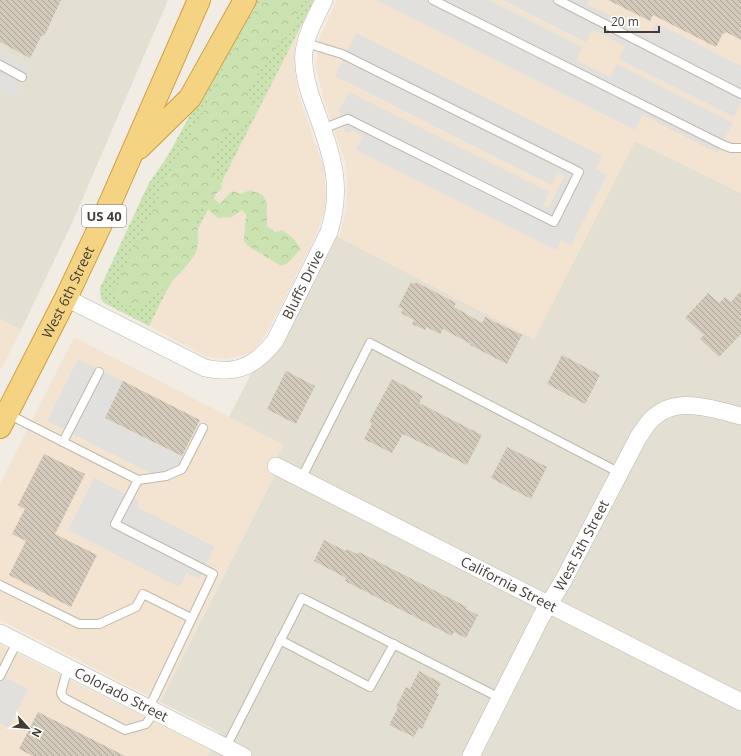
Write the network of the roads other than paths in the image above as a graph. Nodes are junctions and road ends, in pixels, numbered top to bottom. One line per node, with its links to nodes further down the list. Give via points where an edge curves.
1 (199, 0): 12 (highway, West 6th Street / US 40)
2 (245, 0): 12 (highway, via 190,98)
3 (324, 0): 6 (street, Bluffs Drive, via 307,35)
4 (433, 0): 11 (lane, via 723,145)
5 (558, 0): 9 (lane)
6 (306, 43): 10 (street, Bluffs Drive, via 304,71); 10 (lane, via 342,54 579,172 554,222 348,119)
7 (0, 65): 8 (lane)
8 (22, 76)
9 (741, 94)
10 (322, 129): 13 (street, Bluffs Drive, via 335,173 334,217 275,341 258,360 231,371 205,368)
11 (741, 148)
12 (131, 156): 13 (highway, West 6th Street / US 40)
13 (66, 298): 16 (highway, West 6th Street / US 40)
14 (99, 372): 18 (lane)
15 (741, 416): 20 (street, West 5th Street, via 694,406 670,408 651,420 639,436)
16 (4, 420): 18 (lane)
17 (203, 428): 22 (lane, via 182,469 166,476)
18 (63, 442): 22 (lane)
19 (276, 466): 21 (street, California Street)
20 (620, 473): 21 (lane, via 370,344); 24 (street, West 5th Street)
21 (301, 479): 24 (street, California Street)
22 (138, 480): 25 (lane, via 115,524 213,574)
23 (0, 585): 25 (lane, via 80,624 99,624 136,607 143,594)
24 (549, 605): 32 (street, West 5th Street); 33 (street, California Street)
25 (192, 618): 34 (lane)
26 (0, 633): 28 (street, Colorado Street)
27 (280, 640): 29 (lane, via 302,598); 29 (lane, via 370,687); 35 (lane)
28 (17, 642): 30 (street, Colorado Street); 31 (lane)
29 (394, 644): 32 (lane)
30 (68, 667): 34 (street, Colorado Street); 34 (lane, via 61,693 64,698 110,723 125,730 132,729 146,724)
31 (0, 676)
32 (500, 698): 37 (street, West 5th Street)
33 (741, 702)
34 (152, 710): 35 (street, Colorado Street)
35 (226, 747): 36 (street, Colorado Street)
36 (243, 756)
37 (471, 756)

